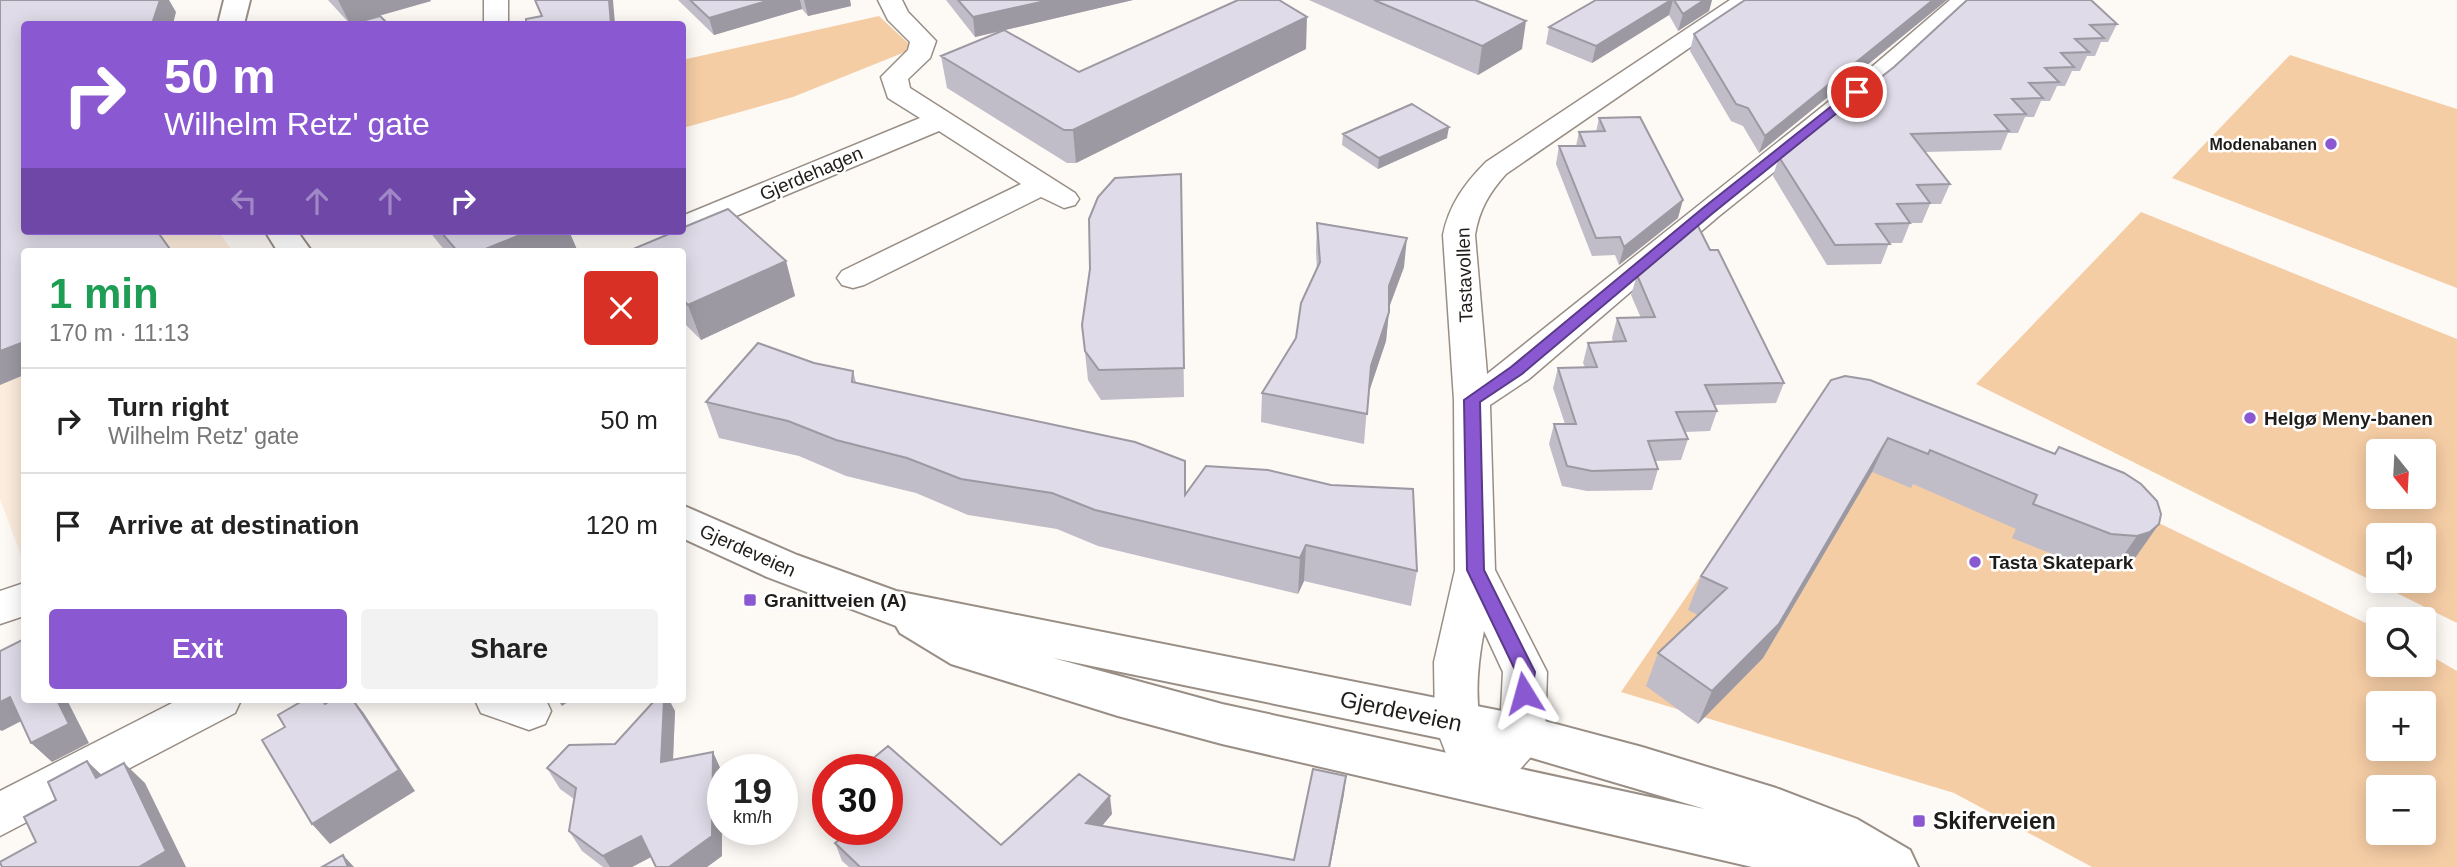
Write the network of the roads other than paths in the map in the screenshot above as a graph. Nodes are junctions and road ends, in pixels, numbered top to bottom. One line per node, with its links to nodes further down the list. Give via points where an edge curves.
1 (237, 0): 6 (main road)
2 (496, 0): 7 (street)
3 (890, 0): 8 (street, via 897,15 923,41 921,52 894,78 898,93)
4 (1747, 0): 11 (street, Tastavollen, via 1496,168 1475,190 1462,213 1459,236)
5 (1965, 0): 11 (street, via 1517,371)
6 (232, 21)
7 (496, 21)
8 (940, 120): 9 (street, Gjerdehagen); 10 (street, via 1052,192)
9 (686, 225)
10 (853, 278)
11 (1472, 400): 13 (street, Tastavollen)
12 (686, 522): 16 (main road, Gjerdeveien, via 782,566)
13 (1475, 570): 18 (street, Tastavollen, via 1456,662); 19 (street, Tastavollen, via 1525,672)
14 (21, 600): 15 (street)
15 (0, 608)
16 (893, 608): 18 (main road, Gjerdeveien); 20 (main road, Gjerdeveien, via 967,651 1118,697)
17 (213, 703): 21 (street)
18 (1457, 724): 19 (main road, Gjerdeveien); 20 (street, Tastavollen)
19 (1522, 735): 20 (street); 23 (main road, Gjerdeveien, via 1776,810 1839,835)
20 (1479, 783): 22 (main road, Gjerdeveien, via 1723,836)
21 (0, 815)
22 (1827, 867)
23 (1892, 867)

